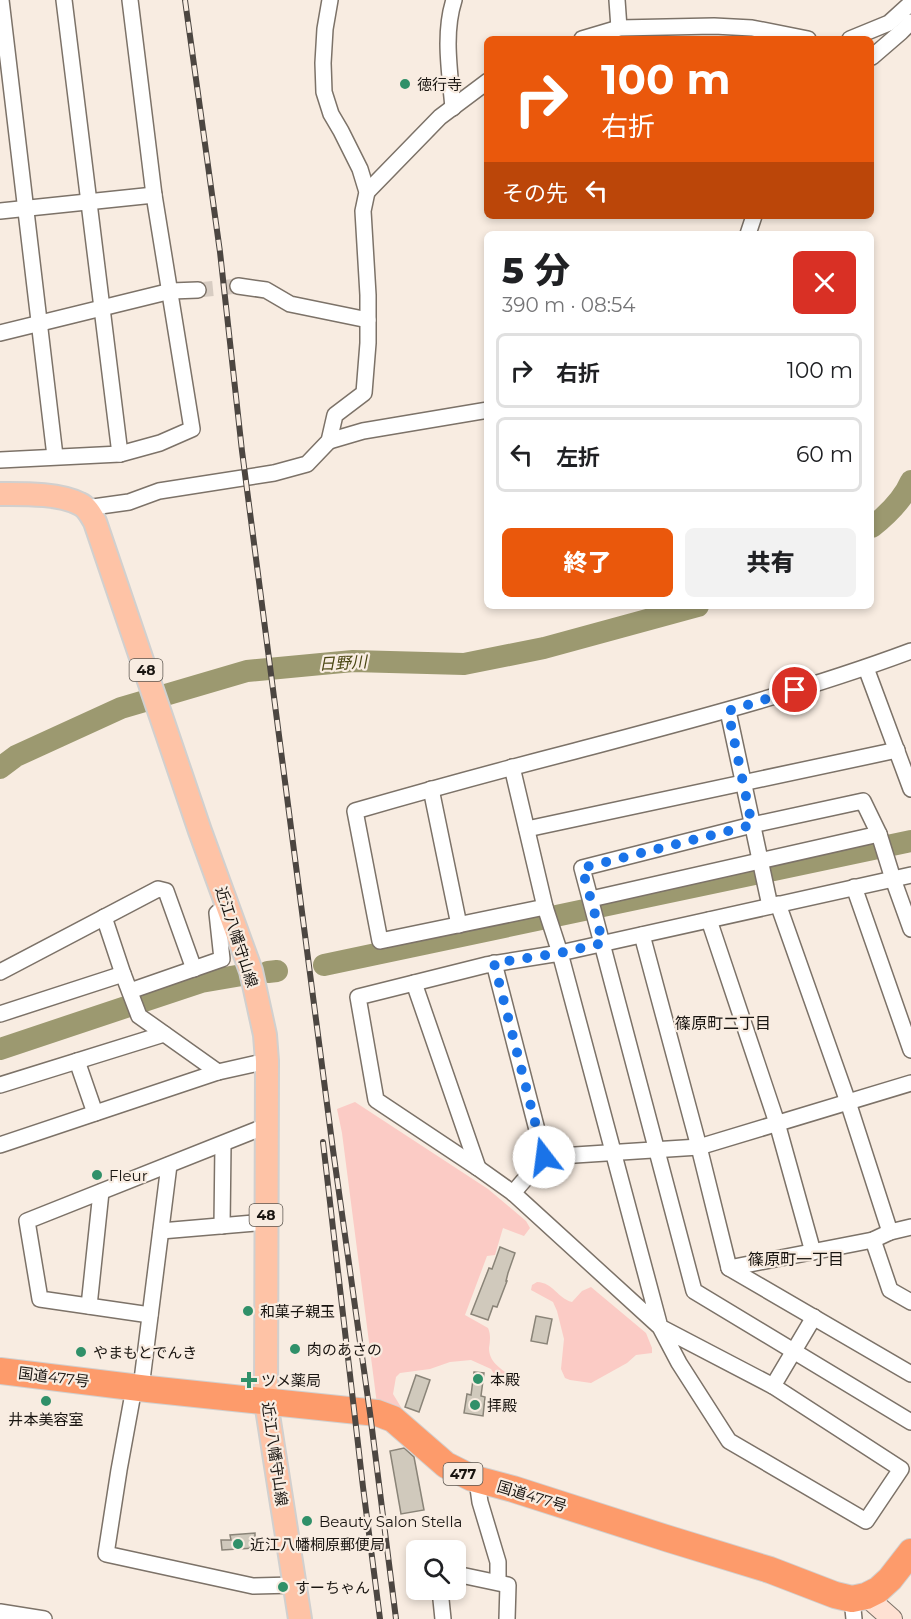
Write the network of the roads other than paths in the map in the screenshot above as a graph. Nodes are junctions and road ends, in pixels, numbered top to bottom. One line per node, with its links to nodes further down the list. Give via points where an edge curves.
1 (1, 0): 8 (street)
2 (64, 0): 19 (street)
3 (130, 0): 18 (street)
4 (330, 0): 17 (street, via 325,29 324,92)
5 (454, 0): 16 (street, via 449,16)
6 (617, 0): 10 (street)
7 (911, 3): 13 (street, via 889,23)
8 (2, 17): 20 (street)
9 (911, 22): 14 (street)
10 (619, 28): 11 (street); 12 (street, via 714,26)
11 (592, 36)
12 (793, 36)
13 (857, 36)
14 (874, 55)
15 (484, 84): 16 (street)
16 (453, 108): 17 (street)
17 (367, 192): 26 (street, via 363,211)
18 (154, 195): 19 (street); 24 (street)
19 (89, 202): 20 (street); 25 (street)
20 (26, 208): 21 (street); 27 (street)
21 (0, 211)
22 (238, 286): 26 (street, via 266,290 290,304)
23 (198, 290): 24 (street)
24 (171, 291): 25 (street); 31 (street, via 192,429)
25 (102, 309): 27 (street); 31 (street)
26 (368, 320): 30 (street, via 364,393 335,415)
27 (39, 323): 28 (street); 32 (street)
28 (0, 333)
29 (484, 411): 30 (street, via 363,430)
30 (329, 441): 35 (street, via 307,464 159,491)
31 (120, 454): 32 (street)
32 (55, 456): 33 (street)
33 (0, 460)
34 (0, 494): 35 (main road, via 51,496 79,503)
35 (90, 515): 51 (main road, 近江八幡守山線 / 48)
36 (911, 651): 37 (street)
37 (866, 668): 38 (street); 39 (street)
38 (728, 711): 40 (street); 41 (street)
39 (897, 750): 41 (street); 43 (street)
40 (512, 767): 42 (street); 45 (street)
41 (743, 784): 44 (street); 45 (street)
42 (431, 789): 57 (street); 57 (street, via 355,811 380,941)
43 (911, 789)
44 (752, 825): 46 (street, via 863,801); 47 (street); 52 (street, via 582,868)
45 (527, 830): 54 (street)
46 (882, 842): 47 (street); 49 (street)
47 (762, 868): 52 (street); 53 (street)
48 (911, 875): 49 (street)
49 (893, 879): 50 (street); 58 (street)
50 (854, 887): 53 (street); 70 (street)
51 (227, 905): 63 (street, via 217,913 222,960); 72 (main road, 近江八幡守山線 / 48, via 251,971)
52 (593, 905): 60 (street)
53 (774, 905): 56 (street); 76 (street)
54 (547, 914): 57 (street); 61 (street)
55 (104, 917): 63 (street, via 158,889 166,891); 64 (street); 65 (street)
56 (709, 920): 59 (street); 78 (street)
57 (459, 925)
58 (911, 930)
59 (642, 934): 60 (street); 82 (street)
60 (603, 943): 61 (street); 83 (street)
61 (560, 953): 62 (street); 84 (street)
62 (494, 963): 66 (street); 85 (street)
63 (194, 969): 67 (street)
64 (0, 972)
65 (123, 974): 67 (street); 68 (street)
66 (414, 983): 87 (street); 87 (street, via 358,997 376,1100)
67 (131, 994): 69 (street, via 139,1016)
68 (0, 1014)
69 (165, 1034): 71 (street); 73 (street)
70 (911, 1050)
71 (77, 1061): 75 (street); 77 (street)
72 (267, 1061): 73 (street); 79 (main road, 近江八幡守山線 / 48)
73 (218, 1072): 77 (street)
74 (911, 1083): 76 (street)
75 (0, 1085)
76 (848, 1102): 78 (street); 94 (street)
77 (95, 1113): 81 (street)
78 (777, 1123): 82 (street); 96 (street)
79 (266, 1126): 80 (street); 90 (main road, 近江八幡守山線 / 48)
80 (223, 1144): 86 (street); 91 (street)
81 (0, 1145)
82 (699, 1147): 83 (street); 97 (street)
83 (657, 1150): 84 (street); 103 (street, via 694,1291)
84 (612, 1153): 85 (street); 102 (street)
85 (544, 1157): 89 (street)
86 (169, 1165): 88 (street); 93 (street)
87 (478, 1168): 89 (street)
88 (100, 1192): 99 (street); 99 (street, via 27,1221 40,1299)
89 (513, 1193): 102 (street)
90 (266, 1222): 91 (street); 108 (main road, 近江八幡守山線 / 48)
91 (222, 1226): 93 (street)
92 (911, 1227): 94 (street)
93 (161, 1230): 100 (street)
94 (890, 1232): 95 (street)
95 (873, 1240): 96 (street); 98 (street, via 890,1290)
96 (813, 1252): 97 (street)
97 (729, 1268): 101 (street)
98 (911, 1302)
99 (89, 1306): 100 (street)
100 (150, 1315): 107 (street)
101 (814, 1317): 103 (street); 105 (street)
102 (660, 1327): 106 (street); 106 (street, via 729,1441 866,1521 902,1470)
103 (794, 1352): 106 (street); 109 (street)
104 (0, 1371): 107 (highway, 国道477号 / 477)
105 (911, 1374)
106 (773, 1386)
107 (137, 1388): 108 (highway, 国道477号 / 477); 114 (street, via 106,1554 253,1586)
108 (266, 1402): 110 (highway, 国道477号 / 477, via 377,1413 393,1419 446,1465); 114 (main road, 近江八幡守山線 / 48)
109 (911, 1422)
110 (479, 1480): 113 (street, via 480,1502 498,1562); 116 (highway, 国道477号 / 477, via 770,1570)
111 (911, 1552): 116 (highway, via 890,1579)
112 (466, 1576): 113 (street)
113 (498, 1582): 121 (street, via 508,1585)
114 (294, 1585): 119 (main road, 近江八幡守山線 / 48)
115 (441, 1600): 120 (street)
116 (857, 1604): 122 (main road)
117 (0, 1612): 118 (street)
118 (44, 1619)
119 (300, 1619)
120 (443, 1619)
121 (507, 1619)
122 (892, 1619)

